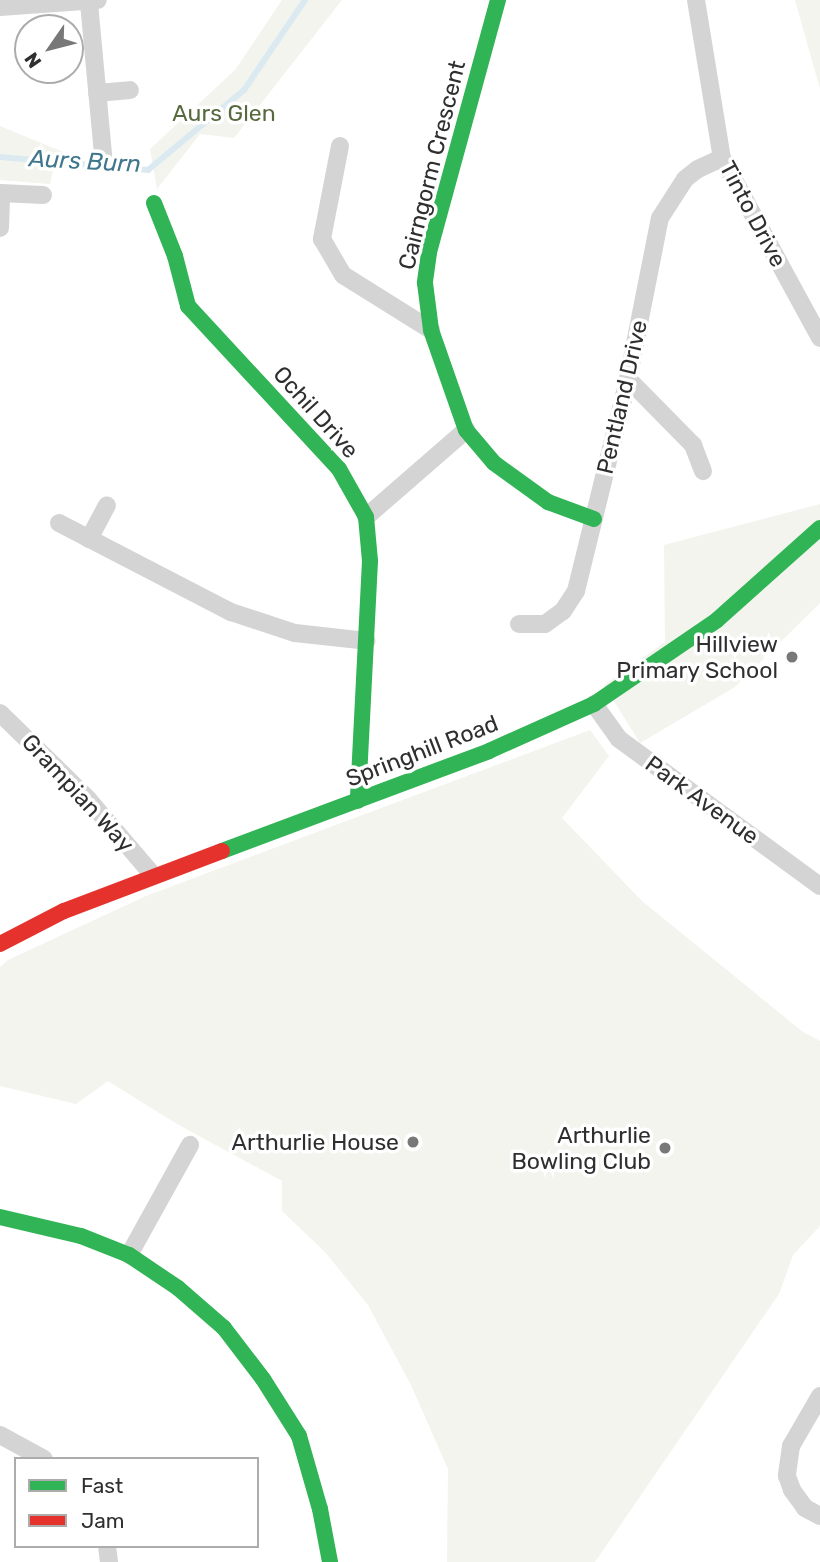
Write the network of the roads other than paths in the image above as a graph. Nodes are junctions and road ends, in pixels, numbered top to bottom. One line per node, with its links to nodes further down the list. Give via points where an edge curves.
1 (498, 0): 14 (street, Cairngorm Crescent, via 429,253 425,283)
2 (696, 0): 9 (street, Tinto Drive)
3 (94, 1): 4 (street); 6 (street)
4 (2, 5)
5 (131, 90): 6 (street)
6 (97, 93): 8 (street)
7 (340, 145): 14 (street, via 322,239 343,275)
8 (103, 155)
9 (722, 158): 15 (street, Tinto Drive); 16 (street, Pentland Drive, via 685,179 660,218)
10 (0, 193): 11 (street); 13 (street)
11 (43, 195)
12 (154, 203): 20 (street, Ochil Drive, via 188,306 339,469)
13 (0, 228)
14 (431, 330): 17 (street, Cairngorm Crescent)
15 (820, 338)
16 (628, 379): 18 (street, via 693,445); 21 (street, Pentland Drive)
17 (466, 430): 20 (street); 21 (street, Cairngorm Crescent, via 494,463 548,502)
18 (704, 471)
19 (107, 505): 24 (street)
20 (366, 517): 26 (street, Ochil Drive, via 370,561)
21 (594, 519): 25 (street, Pentland Drive, via 576,591 563,611 545,624)
22 (59, 523): 24 (street)
23 (820, 528): 27 (street, Springhill Road, via 717,620)
24 (89, 539): 26 (street, via 231,612 295,633)
25 (519, 624)
26 (367, 641): 29 (street, Ochil Drive)
27 (594, 704): 29 (street, Springhill Road); 31 (street, Park Avenue, via 619,739)
28 (0, 713): 30 (street, Grampian Way, via 88,799)
29 (358, 802): 30 (street, Springhill Road)
30 (153, 875): 32 (street, Springhill Road, via 64,911)
31 (820, 886)
32 (0, 944)
33 (190, 1145): 35 (street)
34 (0, 1217): 35 (street, via 81,1236)
35 (129, 1255): 40 (street, via 178,1287 224,1328 263,1379 299,1436)
36 (820, 1396): 39 (street, via 791,1446 786,1476 805,1508)
37 (0, 1435): 38 (street)
38 (40, 1457)
39 (820, 1516)
40 (330, 1562)

